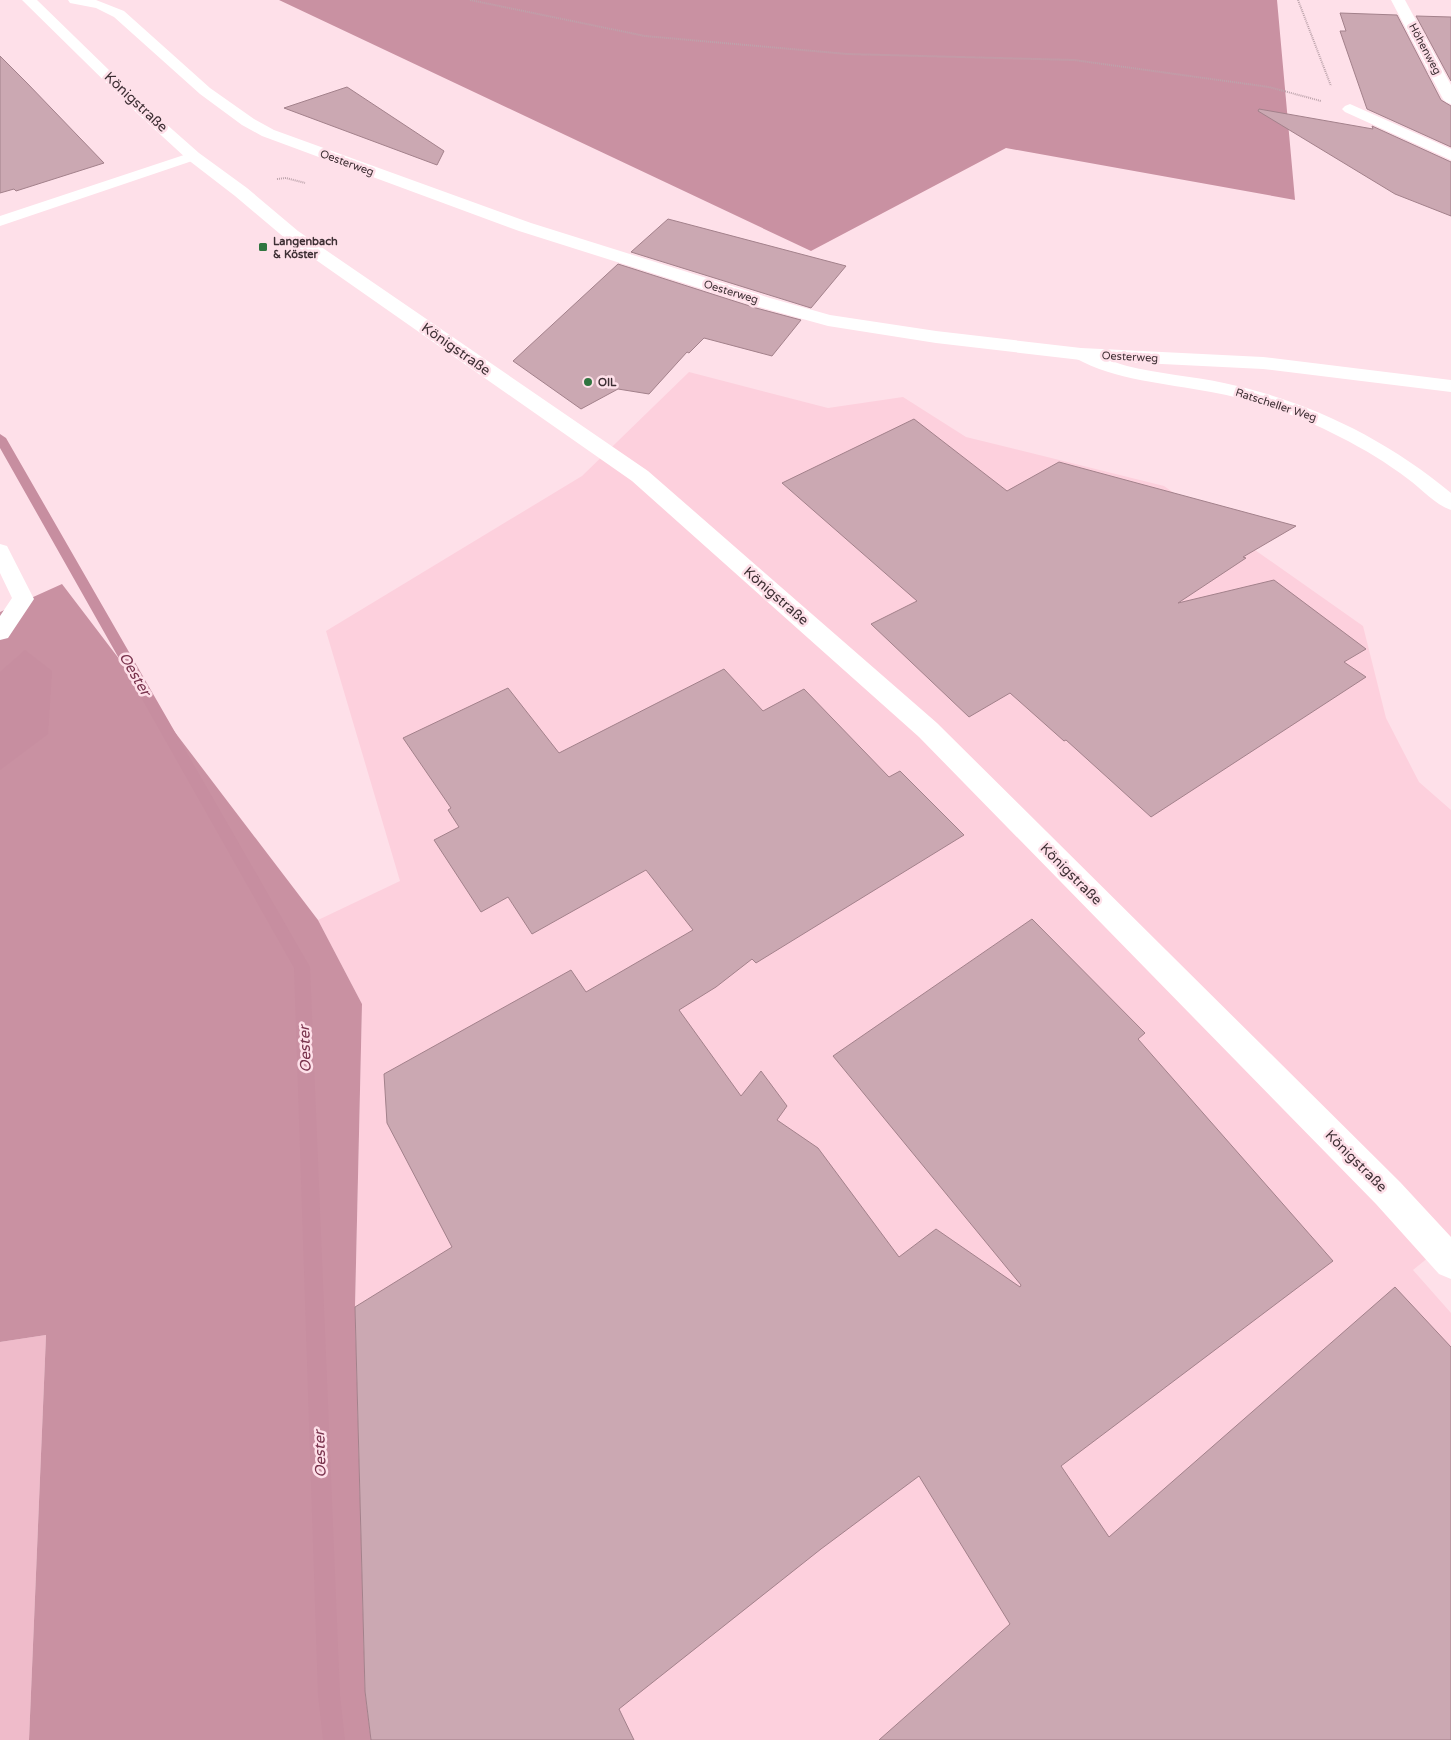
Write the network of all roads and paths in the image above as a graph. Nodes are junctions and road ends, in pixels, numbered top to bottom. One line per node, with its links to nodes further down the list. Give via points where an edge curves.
1 (74, 0): 13 (street, Oesterweg, via 100,4 119,14 205,92 268,133 525,227 828,320)
2 (470, 0): 7 (path, via 645,36 847,54 1074,60 1269,87)
3 (1298, 0): 7 (path)
4 (1398, 0): 6 (street, Höhenweg)
5 (39, 3): 9 (street, Königstraße, via 143,111)
6 (1451, 99)
7 (1344, 107): 8 (street)
8 (1451, 155)
9 (193, 156): 11 (street, Königstraße); 12 (lane)
10 (314, 185): 11 (path, via 286,178)
11 (241, 192): 18 (street, Königstraße, via 292,235 640,476 928,730 1367,1172)
12 (0, 221)
13 (1081, 354): 14 (street, Oesterweg, via 1263,363); 15 (lane, Ratscheller Weg, via 1109,367 1225,389 1302,411 1377,449 1423,478)
14 (1451, 386)
15 (1451, 503)
16 (0, 551): 17 (lane, via 23,599)
17 (0, 632)
18 (1451, 1262)

